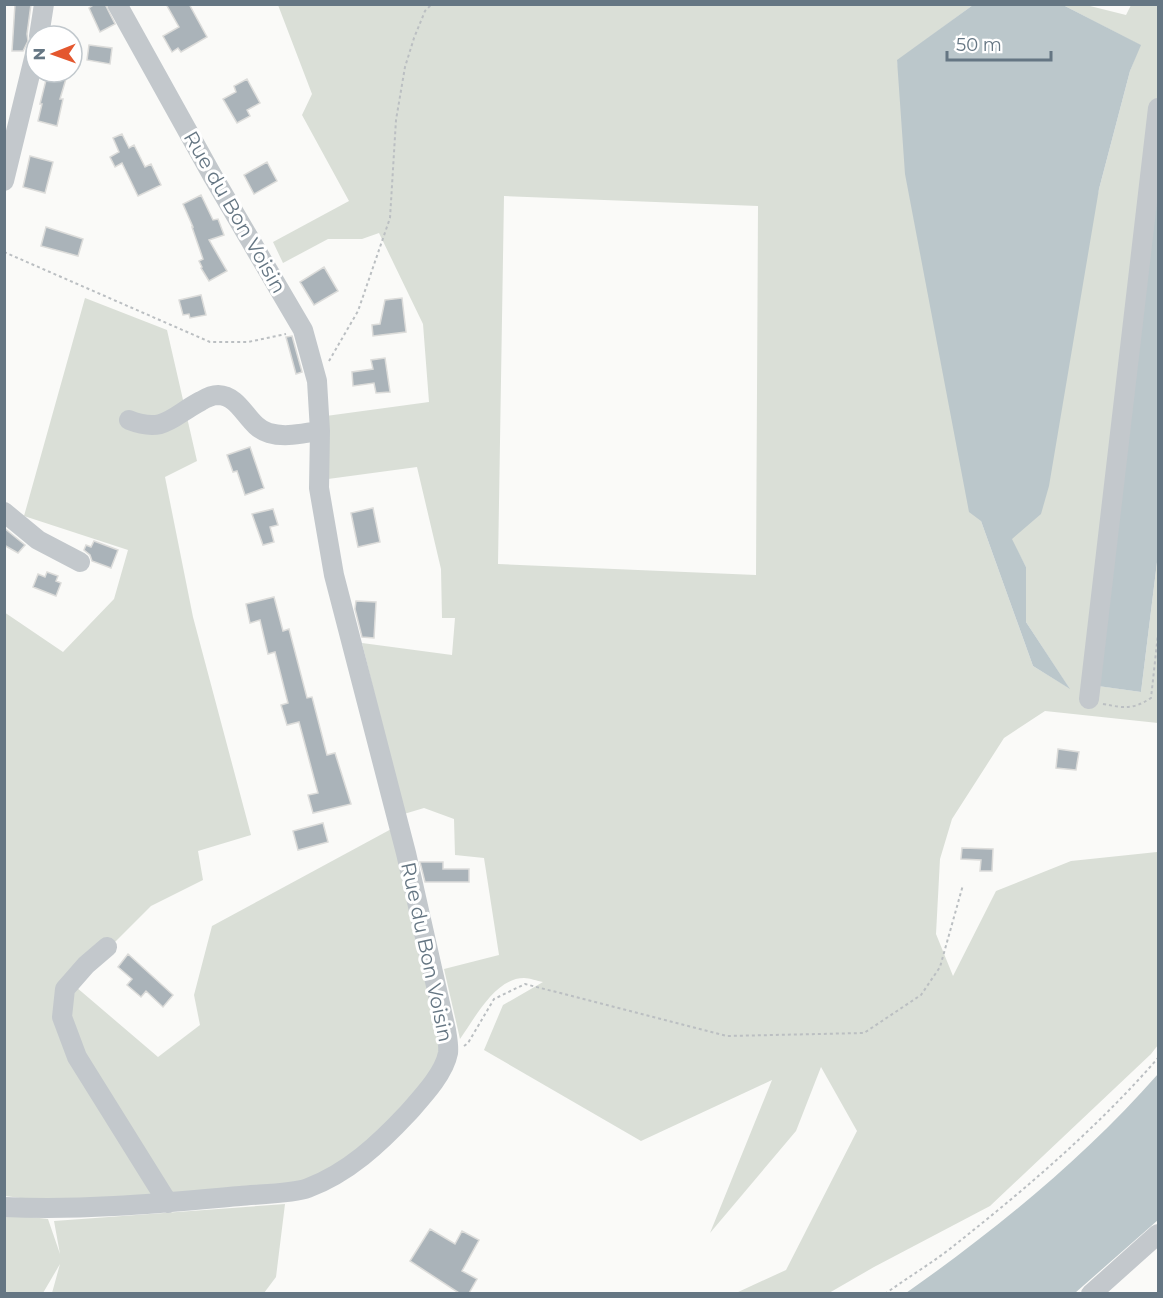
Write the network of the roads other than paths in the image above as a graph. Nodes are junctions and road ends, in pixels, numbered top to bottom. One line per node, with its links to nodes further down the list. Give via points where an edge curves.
1 (44, 4): 3 (street)
2 (117, 4): 8 (street, Rue du Bon Voisin, via 303,330 317,381)
3 (41, 24)
4 (28, 84): 6 (street)
5 (1158, 108): 11 (street)
6 (4, 181)
7 (129, 420): 8 (street, via 151,425 165,423 218,395 230,398 252,423 267,433 286,436)
8 (320, 431): 13 (street, Rue du Bon Voisin, via 319,488 334,575 406,853 448,1053 440,1072 415,1105 382,1140 332,1178 305,1190)
9 (4, 512): 10 (street, via 38,540)
10 (80, 562)
11 (1089, 699)
12 (107, 947): 13 (street, via 65,989 62,1017 77,1057)
13 (168, 1203): 14 (street, Rue du Bon Voisin)
14 (4, 1207)
15 (1158, 1234): 16 (street)
16 (1091, 1293)

